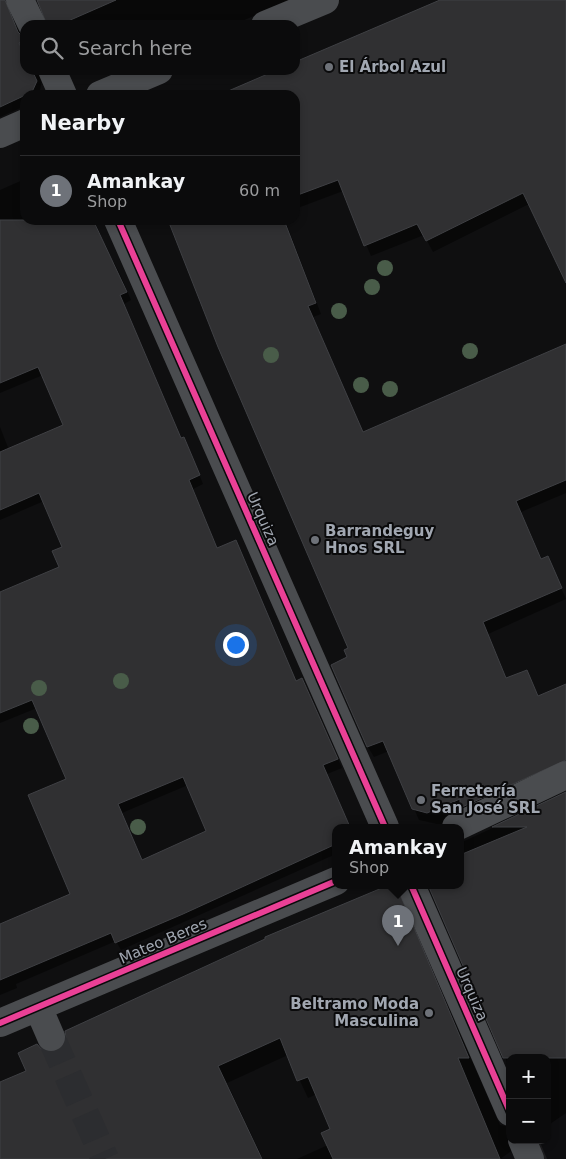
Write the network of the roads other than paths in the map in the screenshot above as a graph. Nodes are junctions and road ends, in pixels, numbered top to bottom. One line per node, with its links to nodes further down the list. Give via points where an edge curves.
1 (20, 0): 3 (street)
2 (325, 0): 4 (street)
3 (30, 20)
4 (277, 20)
5 (54, 75): 7 (street)
6 (147, 75): 8 (street)
7 (61, 90)
8 (112, 90)
9 (20, 125): 10 (street)
10 (0, 134)
11 (120, 225): 13 (street, Urquiza)
12 (566, 775): 14 (street)
13 (384, 824)
14 (462, 824)
15 (332, 883): 17 (street, Mateo Beres)
16 (413, 889): 20 (street, Urquiza)
17 (38, 1007): 18 (street, Mateo Beres); 19 (street)
18 (0, 1023)
19 (51, 1037)
20 (506, 1103)
21 (524, 1144): 22 (street)
22 (530, 1159)

